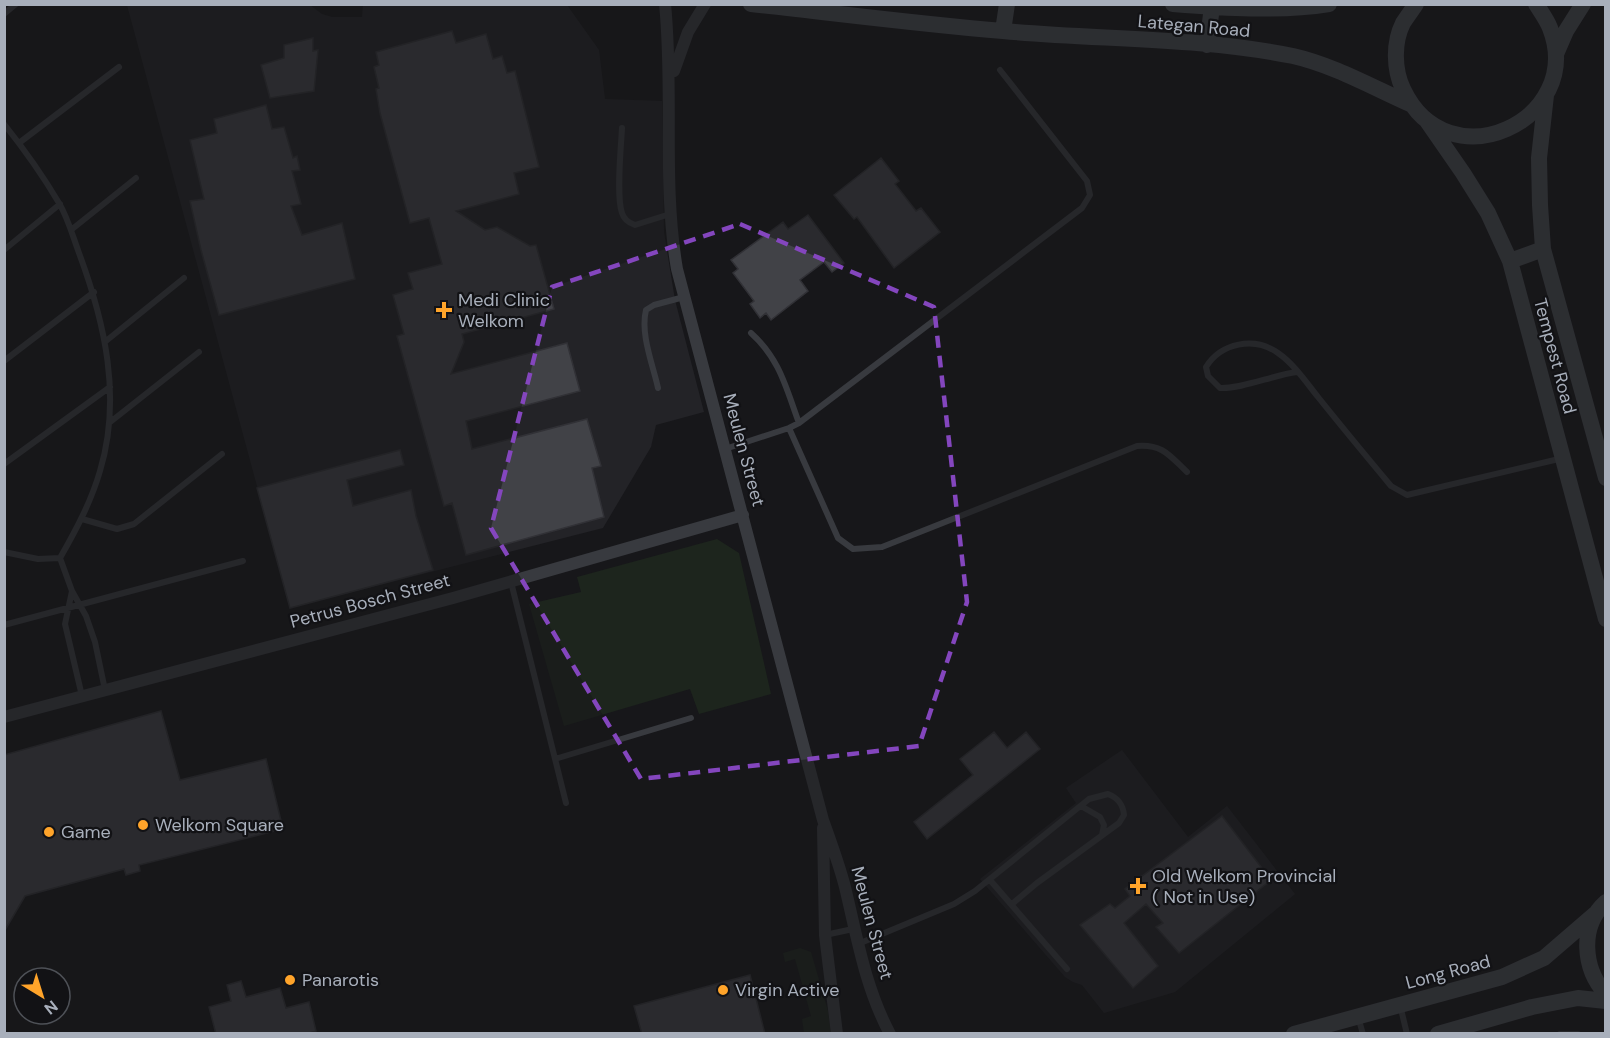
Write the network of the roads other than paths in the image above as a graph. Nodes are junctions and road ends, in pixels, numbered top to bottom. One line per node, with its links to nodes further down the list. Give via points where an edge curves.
1 (16, 4): 13 (lane)
2 (665, 4): 19 (street, Meulen Street)
3 (705, 4): 19 (street, Meulen Street, via 688,32)
4 (751, 4): 14 (street, Lategan Road)
5 (1007, 4): 14 (street)
6 (1173, 4): 12 (street, Lategan Road)
7 (1329, 4): 11 (street, Lategan Road)
8 (1416, 4): 21 (street, via 1403,24 1396,51 1398,79)
9 (1536, 4): 16 (street, via 1550,28)
10 (1583, 4): 16 (street)
11 (1290, 6): 12 (street, Lategan Road)
12 (1212, 8): 15 (street)
13 (4, 14)
14 (1003, 32): 15 (street, Lategan Road)
15 (1207, 45): 21 (street, Lategan Road, via 1294,57)
16 (1556, 54): 20 (street)
17 (119, 67): 25 (lane)
18 (1000, 70): 44 (lane, via 1087,181 1090,195 1082,208)
19 (670, 84): 28 (street, Meulen Street)
20 (1546, 95): 22 (street, via 1529,117 1505,131 1479,137 1451,134); 30 (street, Tempest Road, via 1539,158)
21 (1410, 104): 22 (street)
22 (1427, 121): 32 (street, Tempest Road, via 1488,213)
23 (4, 124): 25 (lane)
24 (622, 128): 28 (lane, via 620,200 624,219 635,225)
25 (19, 143): 27 (lane)
26 (136, 178): 29 (lane)
27 (60, 204): 29 (lane); 31 (lane)
28 (670, 214): 35 (street, Meulen Street, via 671,238)
29 (71, 230): 34 (lane)
30 (1543, 249): 32 (street); 46 (street, Tempest Road)
31 (4, 250)
32 (1510, 261): 49 (street, Tempest Road)
33 (184, 278): 37 (lane)
34 (94, 292): 37 (lane); 39 (lane)
35 (684, 297): 42 (lane, via 646,310 647,341); 47 (street, Meulen Street)
36 (751, 333): 44 (lane, via 781,372)
37 (106, 341): 41 (lane)
38 (199, 352): 43 (lane)
39 (4, 362)
40 (1297, 372): 40 (lane, via 1220,388 1208,376 1206,367 1221,350 1253,344 1277,352); 49 (lane, via 1391,486 1407,495)
41 (110, 387): 43 (lane); 50 (lane)
42 (658, 388)
43 (109, 423): 54 (lane, via 100,470)
44 (799, 423): 45 (lane)
45 (789, 429): 47 (lane); 51 (lane, via 838,538 854,549 882,547 1137,446 1160,448)
46 (1601, 445): 52 (street, Tempest Road)
47 (725, 449): 53 (street, Meulen Street)
48 (222, 454): 54 (lane, via 134,524 117,529)
49 (1563, 458): 62 (street, Tempest Road)
50 (4, 464)
51 (1187, 472)
52 (1605, 478)
53 (743, 515): 58 (street, Petrus Bosch Street); 71 (street, Meulen Street)
54 (82, 519): 56 (lane)
55 (4, 552): 56 (lane, via 38,559)
56 (60, 558): 59 (lane)
57 (243, 561): 60 (lane)
58 (511, 581): 64 (street, Petrus Bosch Street); 68 (lane)
59 (72, 591): 60 (lane); 61 (lane)
60 (81, 606): 61 (lane); 64 (lane, via 95,642)
61 (67, 609): 63 (lane); 65 (lane, via 65,624)
62 (1605, 619)
63 (4, 625)
64 (105, 690): 65 (street, Petrus Bosch Street)
65 (82, 696): 66 (street, Petrus Bosch Street)
66 (4, 717)
67 (690, 718): 68 (lane)
68 (555, 759): 69 (lane)
69 (566, 803)
70 (1081, 806): 72 (lane, via 1100,816 1104,825); 72 (lane, via 1089,799 1108,794 1121,803 1124,815); 73 (lane)
71 (823, 820): 76 (street, Meulen Street, via 845,886); 77 (street, Meulen Street)
72 (1101, 836): 74 (lane)
73 (990, 880): 74 (lane); 78 (lane, via 954,904)
74 (1012, 904): 79 (lane)
75 (1601, 905): 80 (street, via 1586,947 1589,965); 82 (street, Long Road, via 1568,939 1534,963 1502,977)
76 (854, 929): 77 (lane); 78 (street, Meulen Street)
77 (825, 935): 84 (street, Meulen Street)
78 (858, 944): 85 (street, Meulen Street, via 878,1011)
79 (1068, 969)
80 (1605, 994)
81 (1605, 1001): 89 (street, via 1578,998 1532,1007)
82 (1400, 1005): 83 (street, Long Road); 88 (lane)
83 (1358, 1017): 86 (street, Long Road); 87 (lane)
84 (837, 1034)
85 (890, 1034)
86 (1294, 1034)
87 (1363, 1034)
88 (1407, 1034)
89 (1438, 1034)
90 (1560, 1034): 91 (lane)
91 (1578, 1034)

